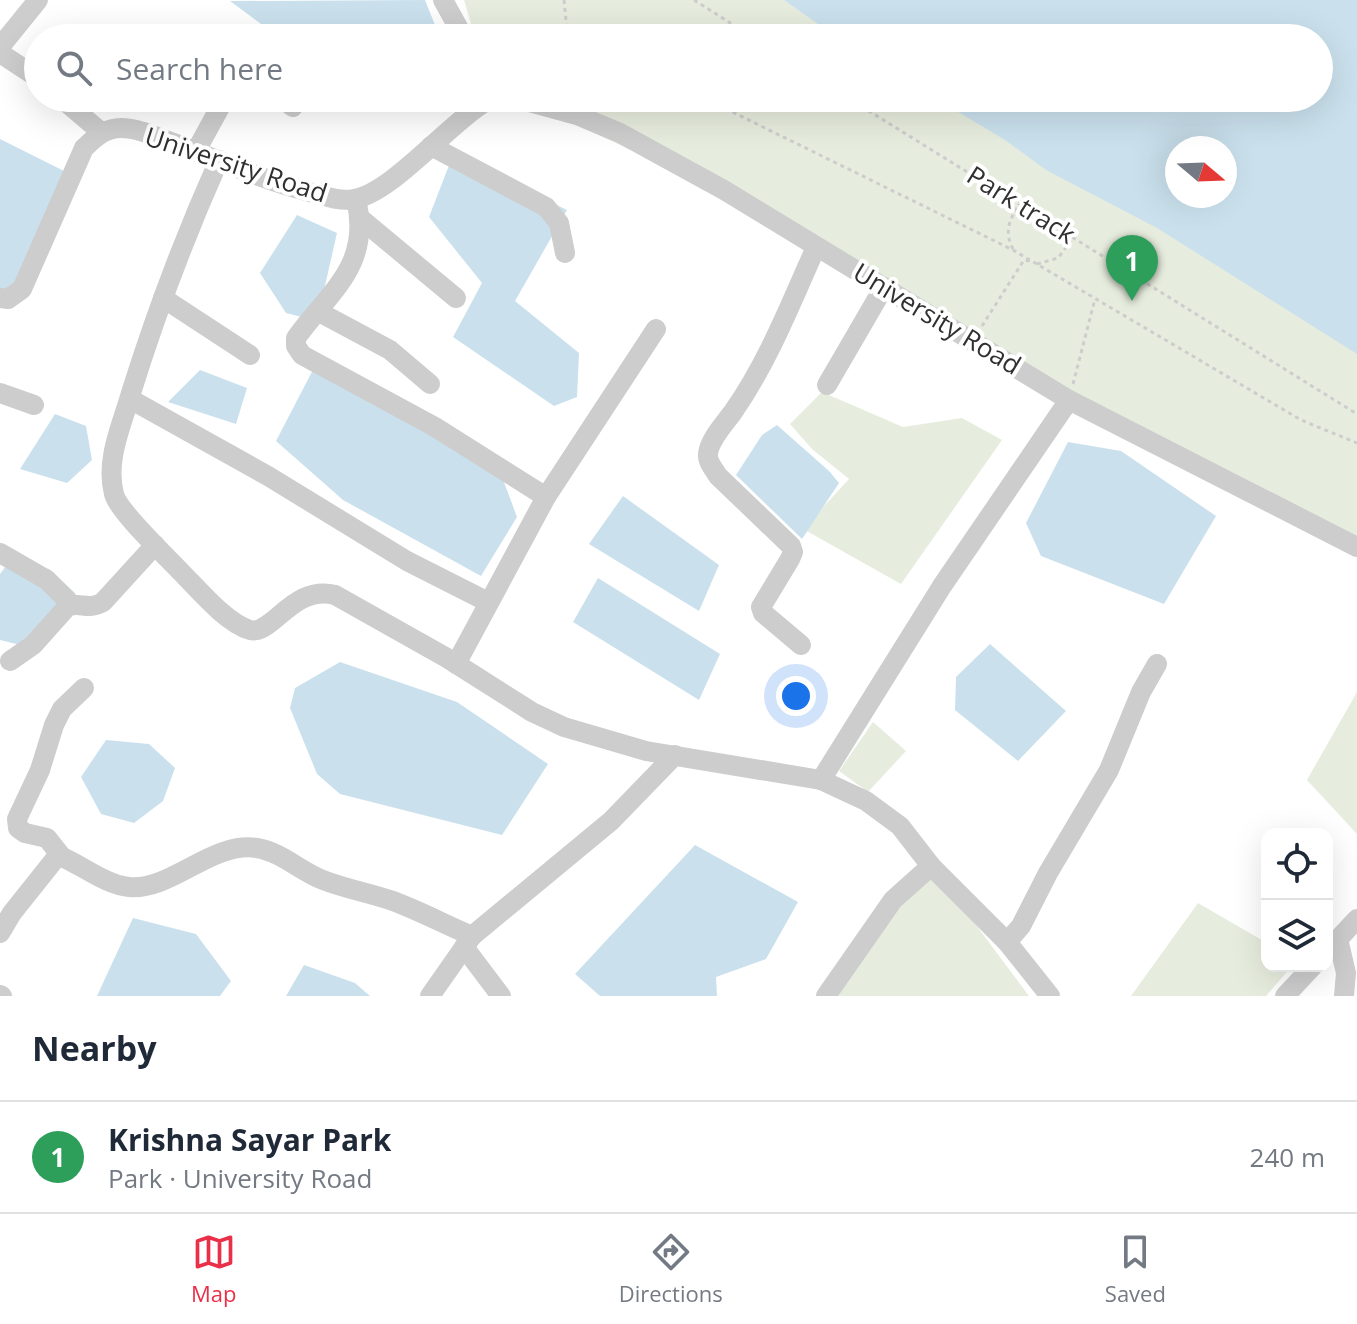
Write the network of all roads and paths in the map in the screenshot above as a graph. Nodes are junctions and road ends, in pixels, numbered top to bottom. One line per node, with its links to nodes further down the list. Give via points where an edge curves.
1 (38, 0): 8 (street)
2 (443, 0): 5 (street)
3 (564, 0): 6 (path)
4 (694, 0): 7 (path)
5 (456, 24)
6 (566, 24)
7 (732, 24)
8 (0, 50): 9 (street)
9 (24, 68)
10 (77, 112): 16 (street)
11 (217, 112): 18 (street)
12 (469, 112): 17 (street, University Road)
13 (566, 112): 23 (street, University Road, via 620,133)
14 (732, 112): 24 (path)
15 (871, 112): 20 (path, Park track)
16 (101, 132): 18 (street, University Road, via 120,128); 29 (street, via 84,148 22,289)
17 (431, 146): 21 (street, University Road); 25 (street, via 546,207 559,223)
18 (196, 151): 19 (street, University Road)
19 (219, 160): 21 (street, University Road); 30 (street)
20 (1020, 204): 22 (path, Park track); 24 (path, via 1007,233)
21 (358, 209): 31 (street); 33 (street, via 354,257)
22 (1074, 237): 27 (path, via 1058,258); 43 (path, Park track)
23 (816, 247): 28 (street, University Road); 51 (street, via 748,388 708,454 718,476 791,546 790,559 761,607)
24 (1013, 250): 26 (path); 27 (path)
25 (565, 253)
26 (1024, 260): 27 (path); 35 (path)
27 (1035, 263): 32 (path)
28 (884, 287): 35 (street, University Road); 38 (street)
29 (0, 298)
30 (163, 298): 36 (street); 40 (street)
31 (456, 298)
32 (1095, 299): 41 (path); 44 (path, via 1301,420)
33 (319, 312): 37 (street, via 390,350); 45 (street, via 296,338 302,355 435,427)
34 (656, 329): 45 (street)
35 (974, 340): 41 (street, University Road)
36 (250, 355)
37 (430, 384)
38 (827, 385)
39 (0, 393): 42 (street)
40 (130, 399): 46 (street, via 110,474 114,498); 49 (street, via 407,561)
41 (1069, 400): 47 (street, University Road); 57 (street, via 942,586)
42 (34, 405)
43 (1357, 414)
44 (1357, 443)
45 (546, 497): 49 (street)
46 (155, 545): 50 (street, via 103,602 88,608); 53 (street, via 207,599 246,629 261,631 286,608 324,593 345,599)
47 (1357, 547)
48 (0, 553): 50 (street, via 47,580)
49 (488, 602): 53 (street)
50 (72, 605): 52 (street)
51 (801, 645)
52 (10, 661)
53 (456, 664): 56 (street, via 564,727)
54 (1157, 664): 63 (street, via 1109,770)
55 (84, 688): 58 (street, via 62,709 17,819 18,828 47,838)
56 (675, 755): 57 (street); 62 (street, via 611,821)
57 (821, 780): 59 (street, via 882,811)
58 (62, 857): 61 (street, via 48,865); 62 (street, via 129,887 147,886 211,857 254,847 321,880 393,901)
59 (931, 866): 63 (street); 68 (street, via 893,900)
60 (1357, 919): 64 (street)
61 (0, 933)
62 (468, 941): 66 (street); 67 (street)
63 (1007, 942): 69 (street)
64 (1333, 945): 71 (street, via 1346,973)
65 (1307, 972): 70 (street)
66 (430, 996)
67 (501, 996)
68 (826, 996)
69 (1050, 996)
70 (1285, 996)
71 (1344, 996)

